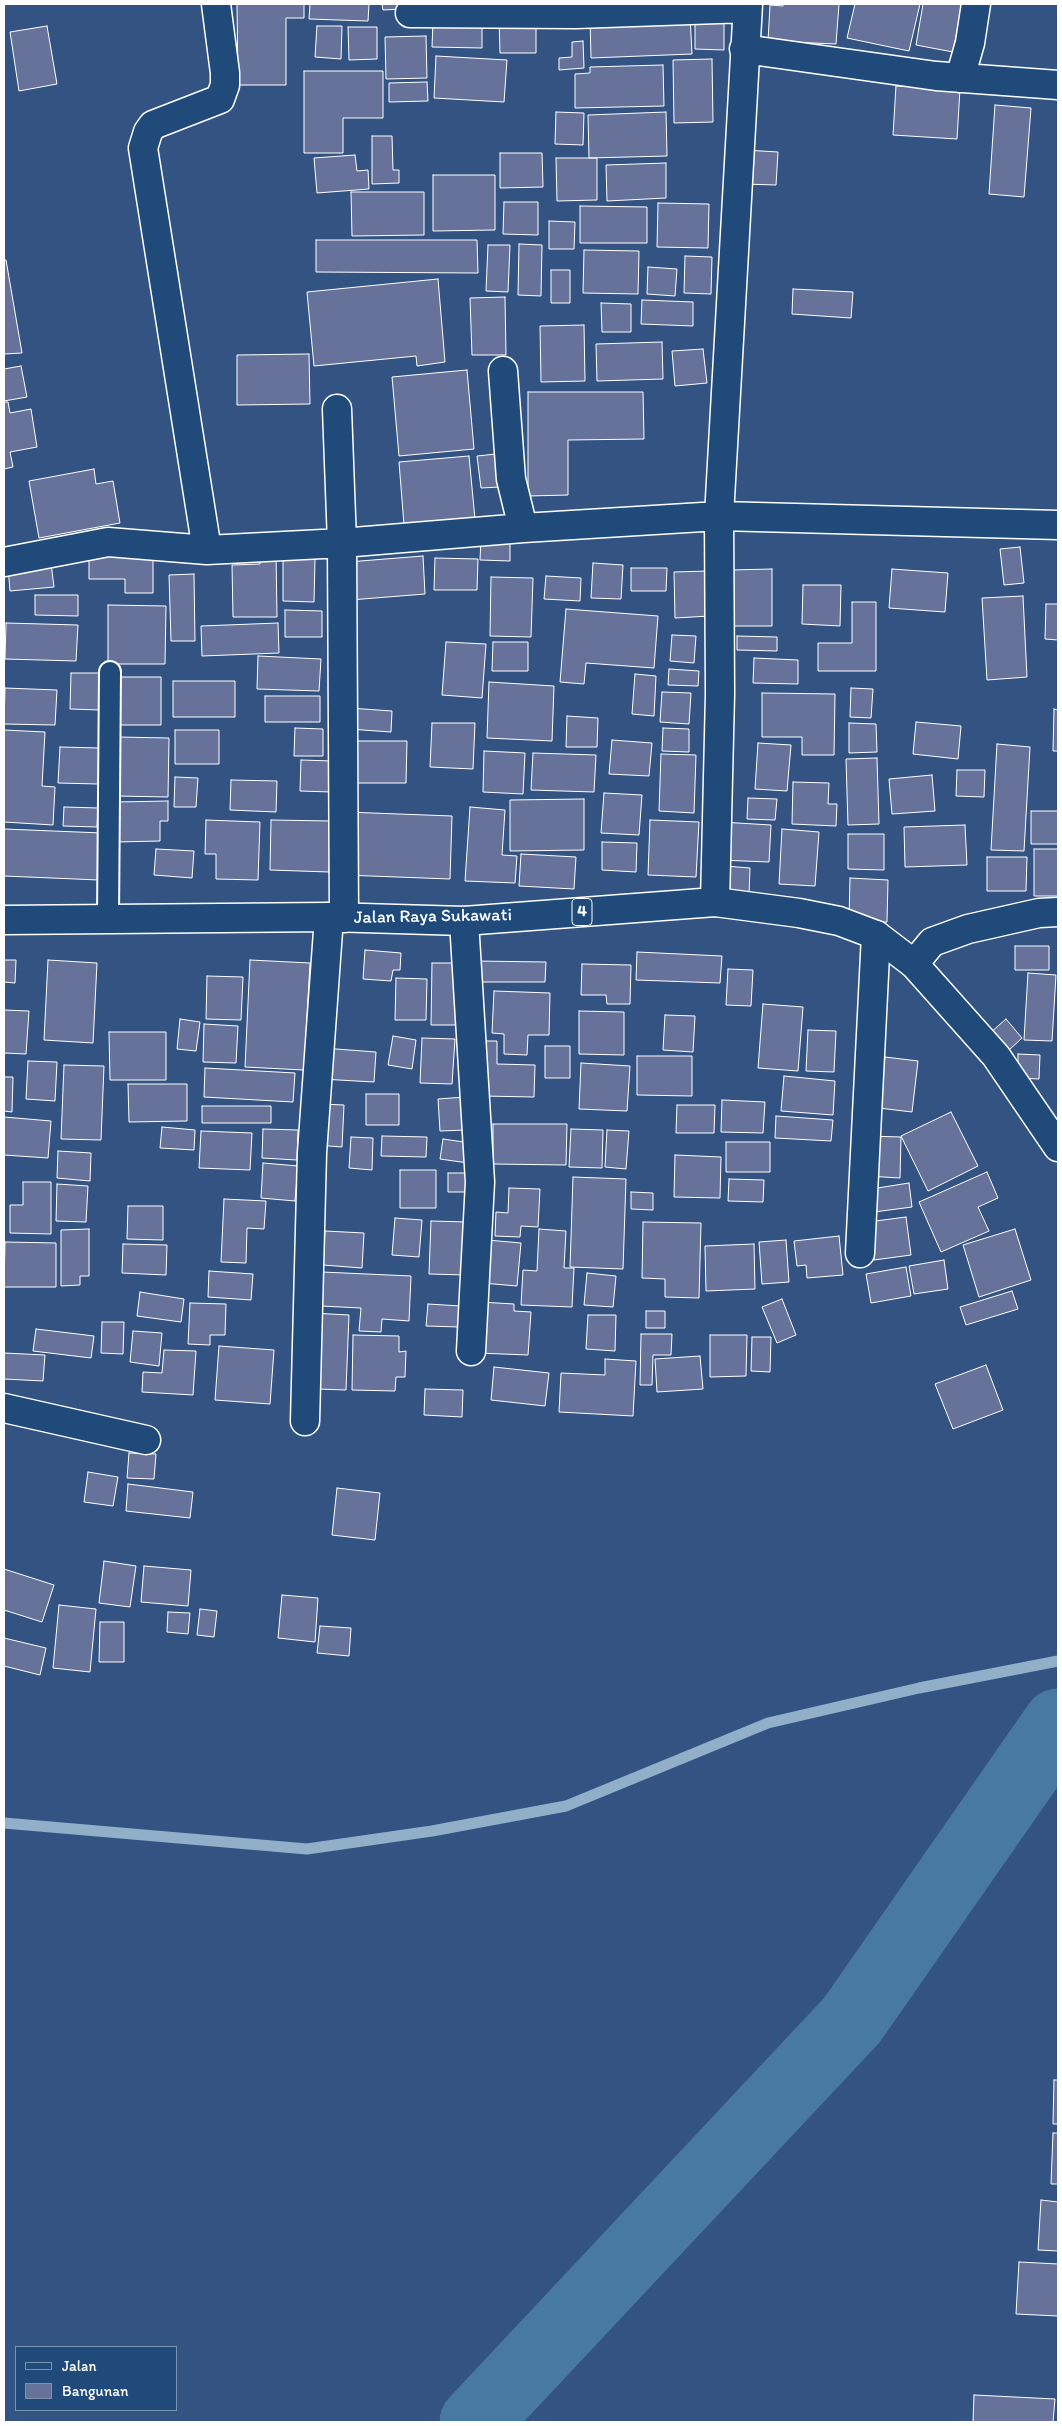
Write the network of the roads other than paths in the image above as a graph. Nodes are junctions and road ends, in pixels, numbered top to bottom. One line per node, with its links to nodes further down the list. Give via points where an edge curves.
1 (216, 4): 14 (main road, via 225,73 220,99 153,125 143,148)
2 (976, 4): 6 (main road)
3 (748, 6): 4 (main road, via 576,14); 5 (main road)
4 (410, 14)
5 (744, 49): 6 (main road); 10 (main road)
6 (960, 78): 7 (main road)
7 (1058, 84)
8 (503, 371): 12 (main road, via 511,479)
9 (337, 409): 13 (main road)
10 (719, 516): 11 (main road); 12 (main road); 17 (main road, via 720,694)
11 (1058, 525)
12 (523, 528): 13 (main road)
13 (342, 543): 14 (main road); 20 (main road)
14 (207, 550): 15 (main road, via 108,542)
15 (4, 562)
16 (110, 672): 19 (lane)
17 (715, 902): 22 (main road, Jalan Raya Sukawati / 4); 23 (main road, Jalan Raya Sukawati / 4, via 800,913 839,921)
18 (1058, 912): 24 (main road, via 1039,913 968,929 932,942)
19 (108, 918): 20 (main road, Jalan Raya Sukawati / 4); 21 (main road, Jalan Raya Sukawati / 4)
20 (336, 918): 22 (main road, Jalan Raya Sukawati / 4); 29 (main road, via 312,1153)
21 (4, 920)
22 (464, 921): 27 (main road, via 480,1182)
23 (876, 935): 24 (main road, Jalan Raya Sukawati / 4); 26 (main road)
24 (914, 964): 25 (main road, Jalan Raya Sukawati / 4, via 996,1056)
25 (1058, 1147)
26 (860, 1253)
27 (471, 1351)
28 (4, 1408): 30 (main road)
29 (305, 1421)
30 (146, 1440)

